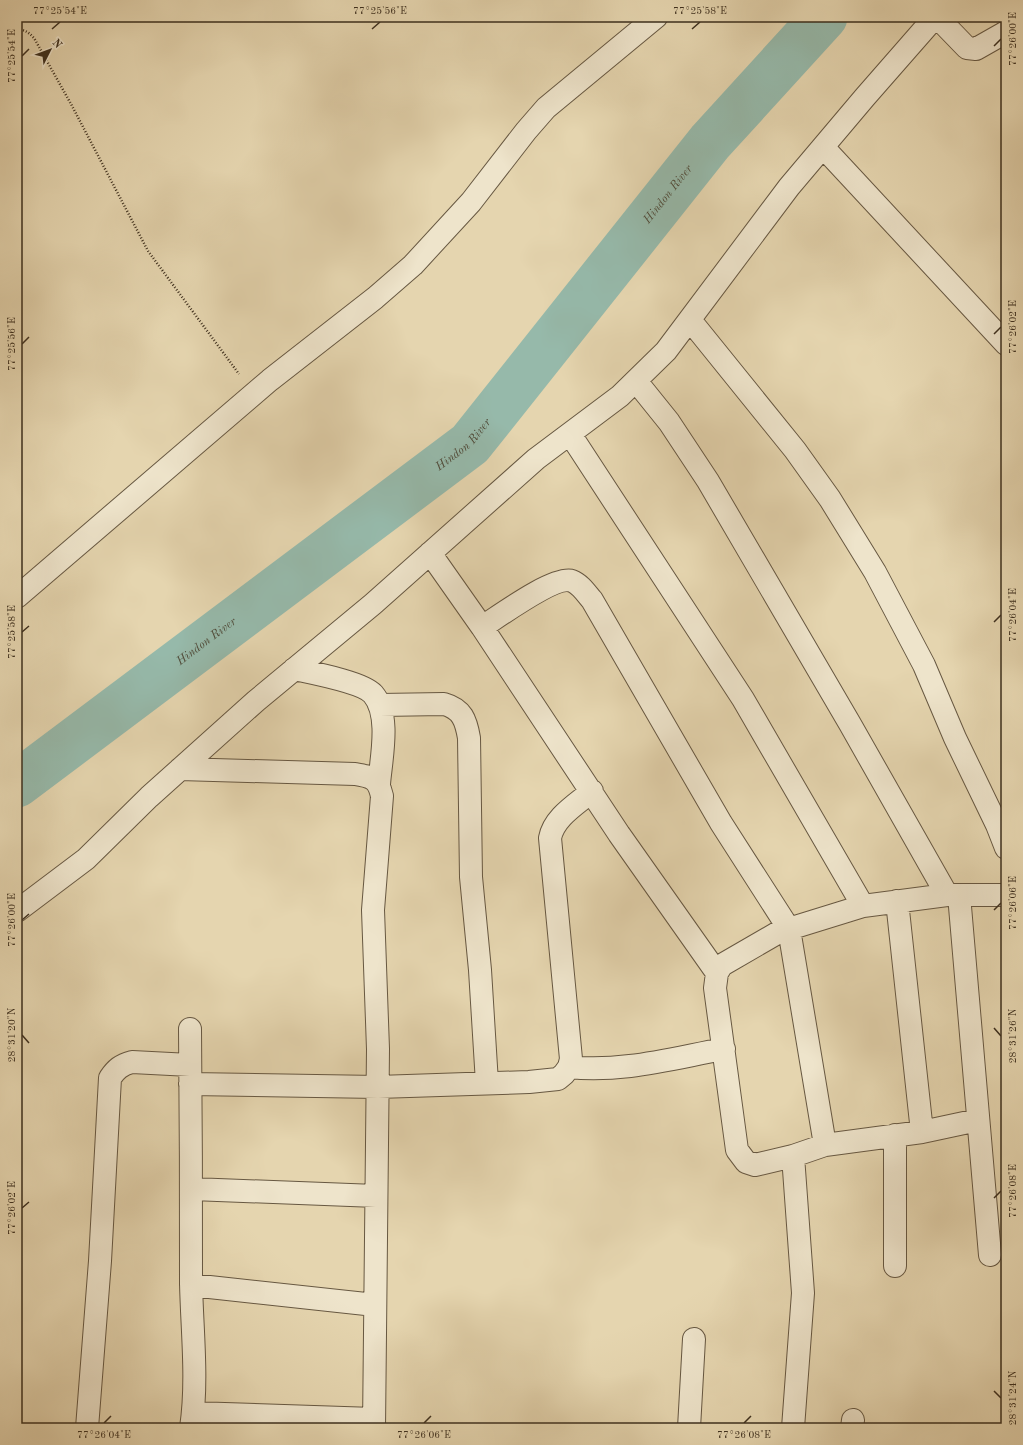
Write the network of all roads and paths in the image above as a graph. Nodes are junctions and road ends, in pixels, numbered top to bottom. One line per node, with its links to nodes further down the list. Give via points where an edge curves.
1 (656, 17): 9 (street, via 546,108 471,202 413,265)
2 (936, 17): 4 (street, via 967,48 976,49); 5 (street)
3 (17, 30): 9 (path, via 28,32 37,44 148,251)
4 (1006, 32)
5 (823, 147): 6 (street, via 789,187); 7 (street)
6 (690, 320): 8 (street, via 666,351); 19 (street, via 795,450 868,559 924,665)
7 (1006, 344)
8 (636, 381): 10 (street); 20 (street, via 669,422 708,481)
9 (254, 393): 12 (street)
10 (570, 434): 11 (street, via 536,459); 23 (street, via 743,700)
11 (430, 553): 13 (street); 14 (street)
12 (17, 597)
13 (482, 627): 18 (street); 25 (street, via 561,580 571,581 582,588 592,600 720,823)
14 (294, 669): 15 (street, via 360,686 372,693); 16 (street)
15 (380, 705): 17 (street, via 383,736); 31 (street, via 444,704 453,707 467,724 471,877)
16 (180, 769): 17 (street, via 355,774 370,776); 24 (street, via 86,859)
17 (379, 784): 32 (street, via 382,796 373,910 378,1008)
18 (592, 791): 26 (street, via 619,834); 29 (street, via 563,815 551,831 550,838 571,1059)
19 (1006, 848)
20 (953, 895): 21 (street); 22 (street); 33 (street)
21 (1006, 895)
22 (897, 901): 23 (street); 34 (street)
23 (863, 906): 25 (street)
24 (17, 911)
25 (789, 929): 26 (street, via 731,958); 36 (street)
26 (717, 973): 28 (street, via 715,988)
27 (190, 1029): 30 (street)
28 (724, 1049): 29 (street, via 617,1068); 37 (street, via 737,1150 746,1162 755,1165)
29 (569, 1068): 31 (street, via 558,1078 546,1081)
30 (190, 1075): 32 (street); 38 (street); 47 (street, via 132,1062 116,1069 110,1078 100,1261)
31 (487, 1083): 32 (street)
32 (378, 1087): 39 (street)
33 (978, 1120): 34 (street); 40 (street)
34 (922, 1132): 35 (street)
35 (895, 1135): 36 (street); 41 (street)
36 (825, 1145): 37 (street)
37 (793, 1156): 49 (street, via 804,1293)
38 (192, 1189): 39 (street); 42 (street)
39 (376, 1196): 43 (street)
40 (990, 1255)
41 (895, 1266)
42 (192, 1285): 43 (street); 45 (street)
43 (375, 1305): 46 (street)
44 (694, 1339): 48 (street)
45 (192, 1420): 46 (street)
46 (374, 1424)
47 (87, 1428)
48 (689, 1428)
49 (793, 1428)

